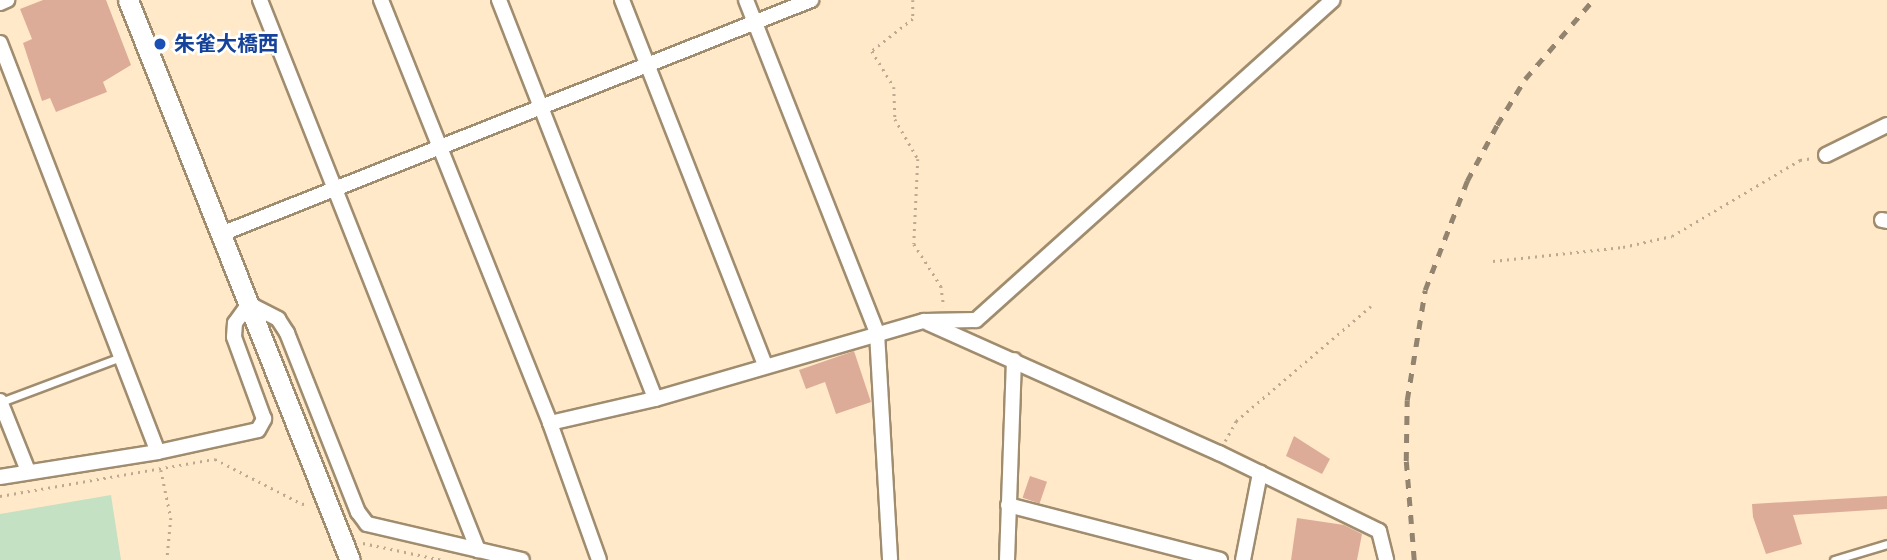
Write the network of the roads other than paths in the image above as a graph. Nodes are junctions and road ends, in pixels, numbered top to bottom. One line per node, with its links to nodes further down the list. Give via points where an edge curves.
1 (7, 0): 10 (street)
2 (128, 0): 19 (street)
3 (260, 0): 18 (street)
4 (381, 0): 16 (street)
5 (499, 0): 14 (street)
6 (622, 0): 13 (street)
7 (746, 0): 11 (street)
8 (811, 0): 11 (street)
9 (1333, 0): 21 (street, via 976,320)
10 (0, 3)
11 (754, 20): 13 (street); 22 (street)
12 (0, 43): 23 (street)
13 (648, 63): 14 (street); 25 (street)
14 (541, 107): 16 (street); 26 (street)
15 (1887, 125): 17 (street)
16 (439, 147): 18 (street); 28 (street)
17 (1826, 155)
18 (335, 188): 19 (street); 36 (street)
19 (221, 234): 20 (street)
20 (249, 304): 29 (street, via 235,323 234,337 264,419 258,430); 35 (street); 36 (street, via 278,319 287,333 358,512 367,524)
21 (924, 321): 22 (street); 24 (street)
22 (877, 333): 25 (street); 39 (street)
23 (121, 356): 27 (lane); 29 (street)
24 (1014, 360): 31 (street); 33 (street)
25 (765, 365): 26 (street)
26 (654, 399): 28 (street)
27 (0, 401): 30 (street)
28 (550, 423): 38 (street)
29 (158, 452): 30 (street)
30 (28, 471): 32 (street)
31 (1260, 473): 42 (street); 43 (street, via 1379,531)
32 (0, 477)
33 (1008, 505): 40 (street); 41 (street)
34 (1887, 544): 44 (lane)
35 (350, 548)
36 (478, 550): 37 (street)
37 (522, 560)
38 (599, 560)
39 (890, 560)
40 (1007, 560)
41 (1220, 560)
42 (1243, 560)
43 (1386, 560)
44 (1834, 560)

